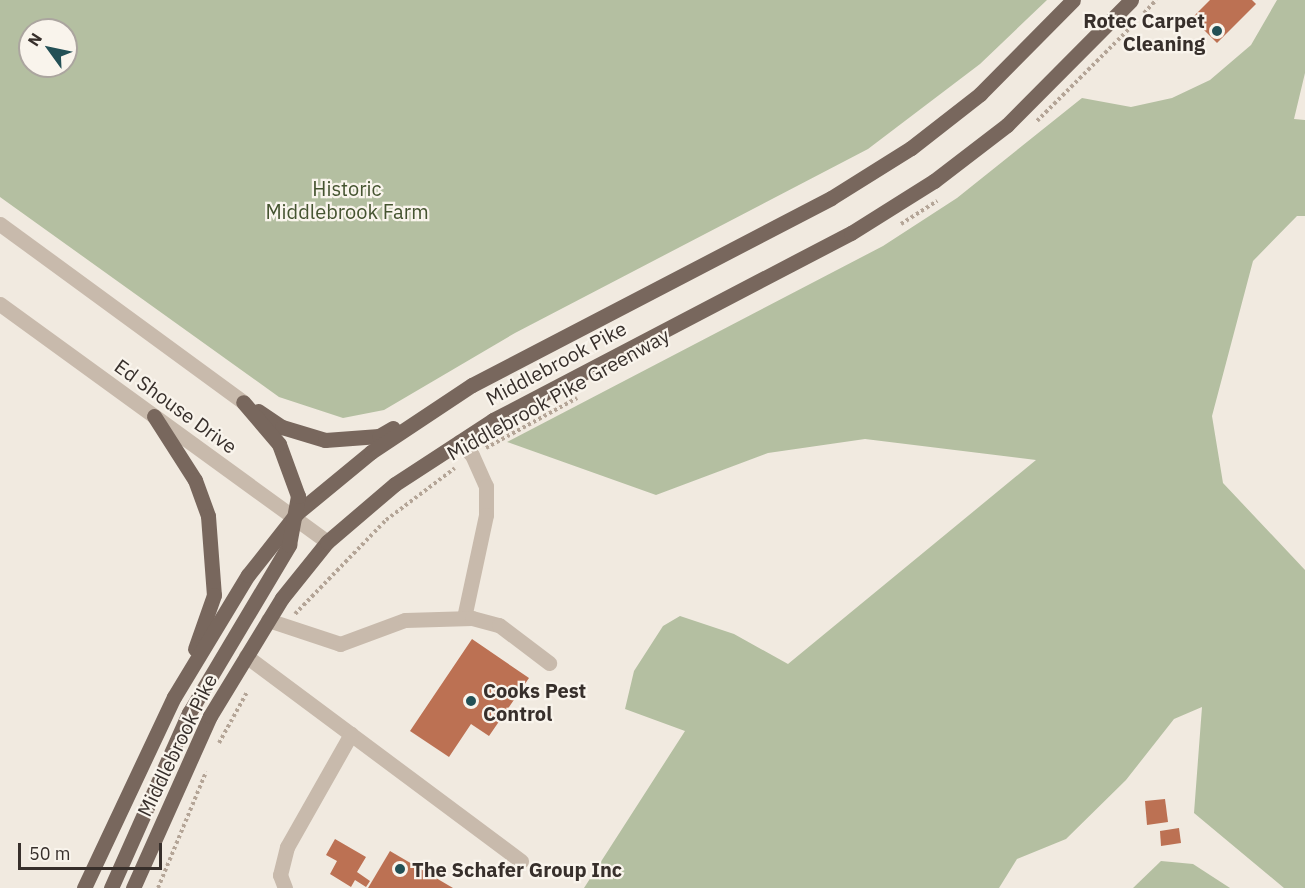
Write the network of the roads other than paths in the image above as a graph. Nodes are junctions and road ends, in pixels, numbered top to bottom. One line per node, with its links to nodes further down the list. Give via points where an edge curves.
1 (1073, 0): 5 (main road, Middlebrook Pike, via 980,94 911,148 831,198)
2 (1131, 0): 8 (main road, Middlebrook Pike, via 1007,125 934,181 851,233)
3 (0, 224): 6 (street)
4 (0, 304): 7 (street, Ed Shouse Drive)
5 (472, 385): 6 (main road, via 379,436 325,440 282,427); 9 (main road, Middlebrook Pike, via 371,452)
6 (243, 402): 9 (main road, via 279,444 298,496)
7 (154, 416): 9 (street, Ed Shouse Drive); 15 (main road, via 195,480 215,553 214,594)
8 (459, 442): 10 (main road, Middlebrook Pike, via 395,484); 11 (street, via 472,455 486,486 486,515)
9 (293, 517): 10 (street, Ed Shouse Drive); 15 (main road, Middlebrook Pike, via 248,575); 19 (main road, via 285,555 189,713)
10 (327, 542): 12 (main road, Middlebrook Pike)
11 (464, 618): 12 (street, via 405,620 340,644 321,641); 14 (street, via 499,625)
12 (268, 620): 13 (main road, Middlebrook Pike)
13 (246, 656): 16 (street); 20 (main road, Middlebrook Pike, via 210,716)
14 (549, 663)
15 (183, 682): 18 (main road, Middlebrook Pike)
16 (351, 734): 17 (street); 21 (street, via 287,847 280,875)
17 (521, 861)
18 (84, 888)
19 (111, 888)
20 (133, 888)
21 (285, 888)

